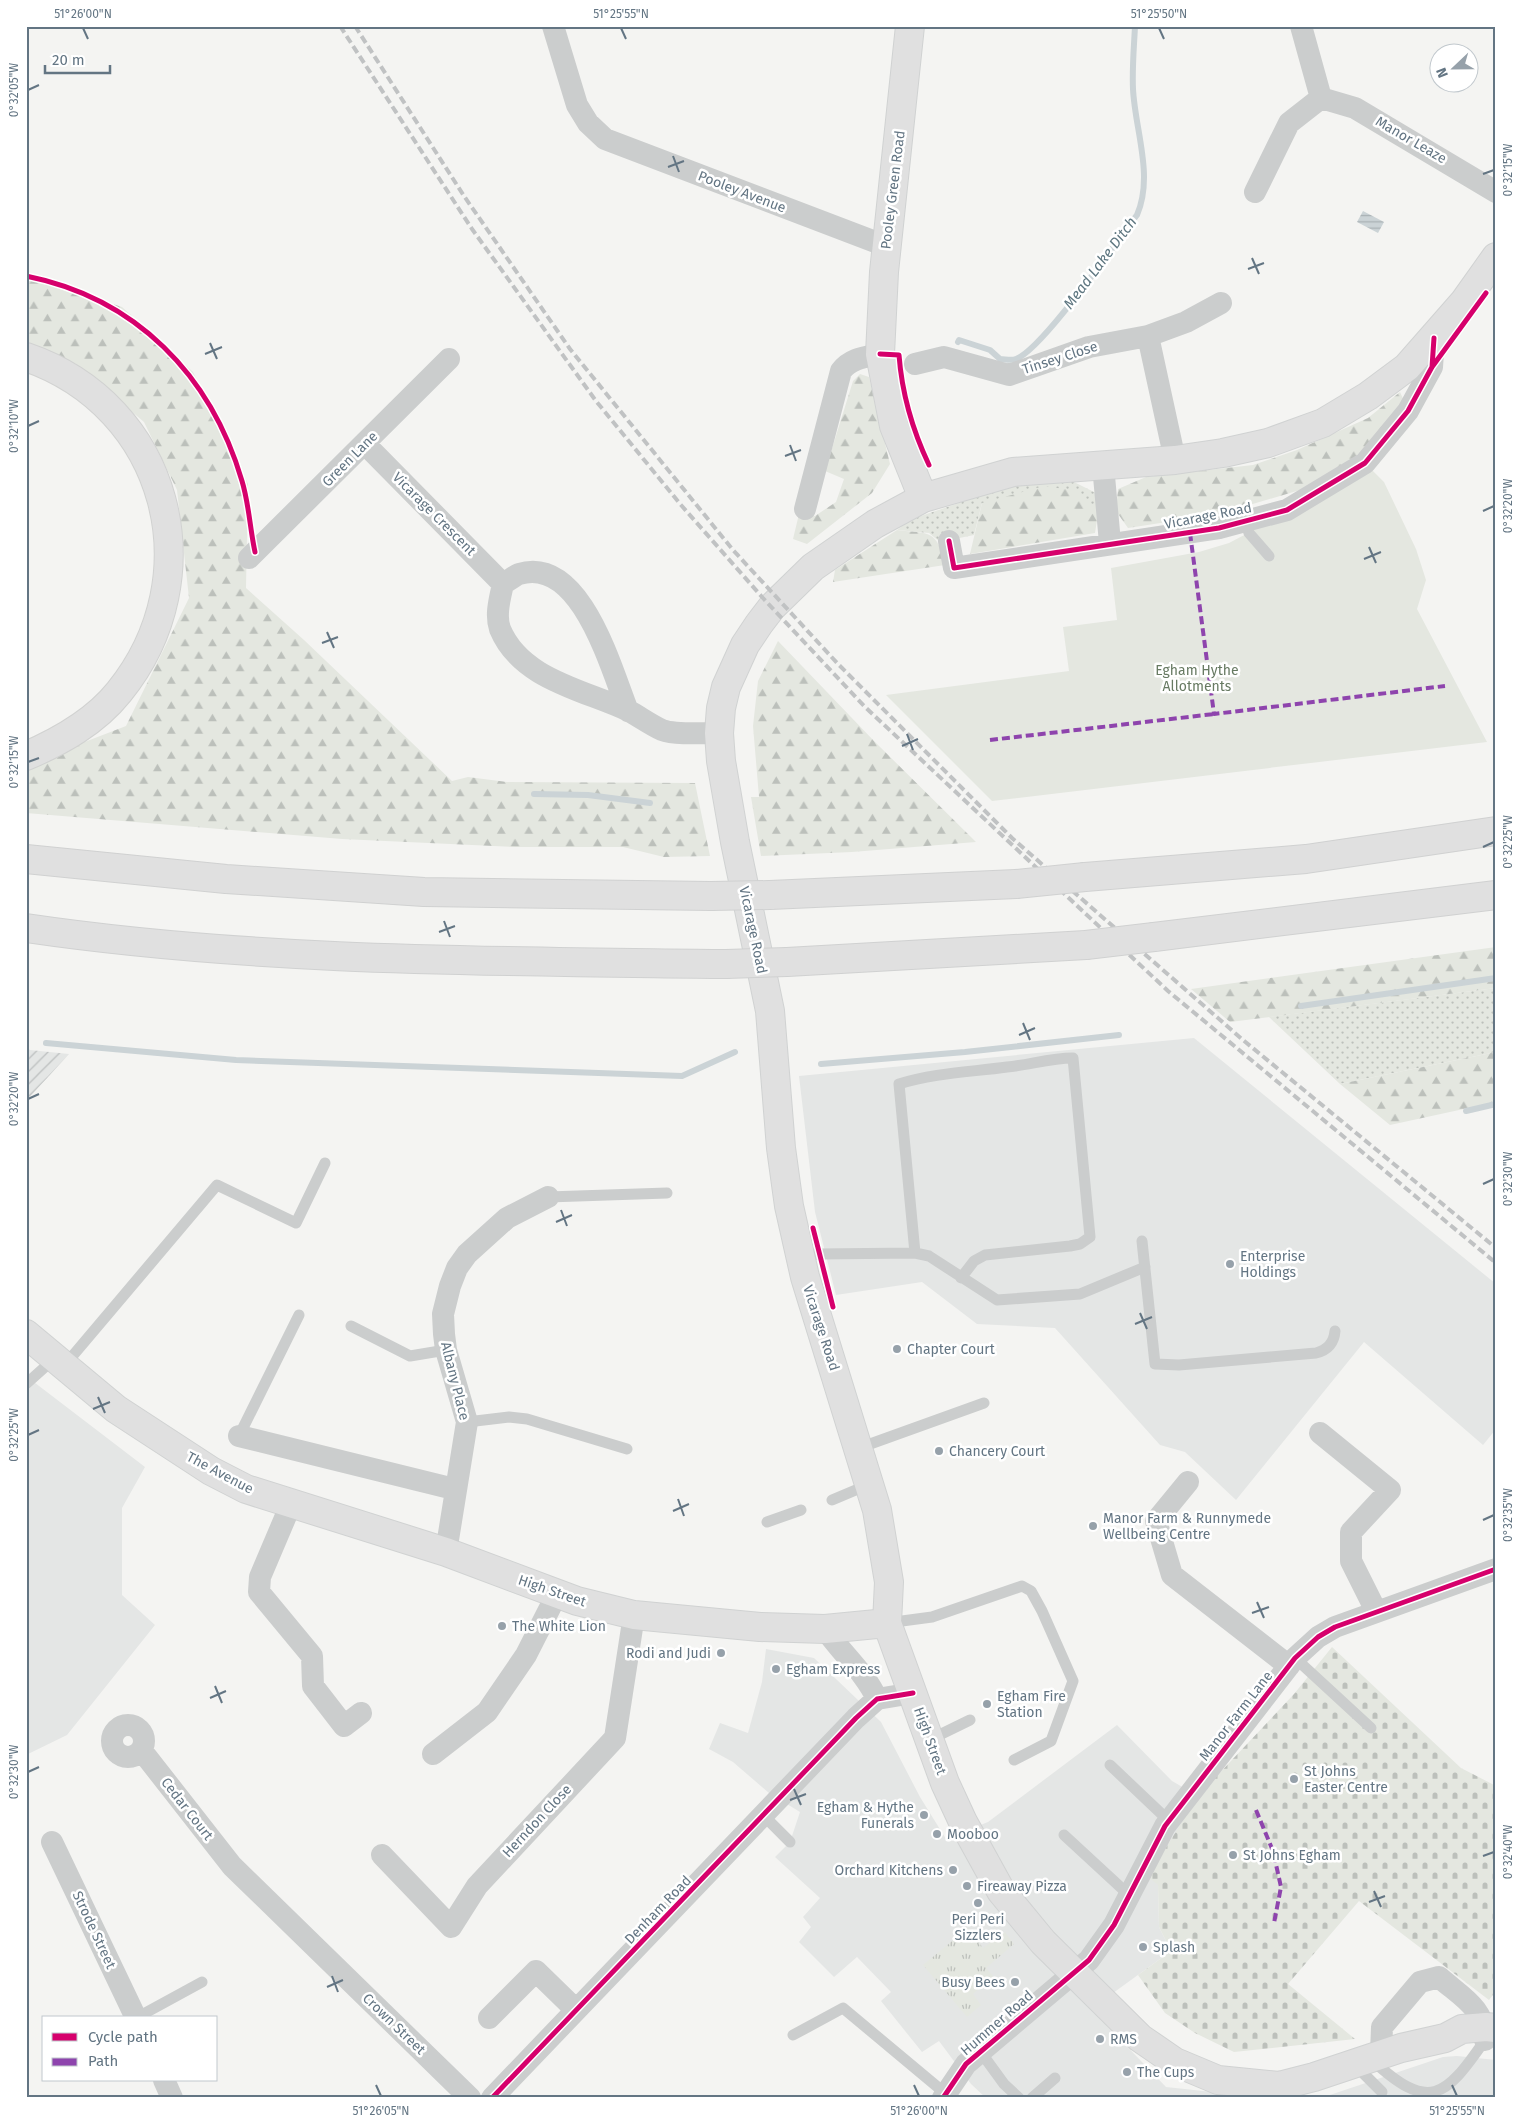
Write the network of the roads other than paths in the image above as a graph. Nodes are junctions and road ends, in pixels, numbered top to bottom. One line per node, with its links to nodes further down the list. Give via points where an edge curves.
1 (553, 26): 7 (street, Pooley Avenue, via 577,105 604,140)
2 (910, 26): 7 (main road, Pooley Green Road)
3 (1301, 26): 4 (street)
4 (1321, 98): 5 (street, via 1289,123); 6 (street, Manor Leaze, via 1356,108)
5 (1255, 192)
6 (1496, 192)
7 (886, 246): 13 (main road, Pooley Green Road)
8 (1496, 257): 9 (main road, Vicarage Road)
9 (1488, 285): 12 (main road, Vicarage Road)
10 (1221, 303): 11 (street, Tinsey Close, via 1186,322)
11 (1148, 336): 16 (street, Tinsey Close, via 1089,347 1009,375 944,357); 18 (street)
12 (1434, 338): 18 (main road, Vicarage Road, via 1407,367 1323,423 1268,443); 22 (street, Vicarage Road, via 1432,367 1408,411 1366,463 1354,474 1287,510)
13 (880, 354): 20 (street, via 854,360 841,371); 21 (main road, Pooley Green Road, via 894,426)
14 (26, 357): 30 (main road, via 80,383 125,424 143,451 158,487 167,524 169,557 160,618 137,668 100,712 53,744)
15 (449, 359): 17 (street, Green Lane)
16 (915, 364)
17 (365, 444): 26 (street, Green Lane); 27 (street, Vicarage Crescent)
18 (1175, 460): 19 (main road, Vicarage Road)
19 (1103, 466): 21 (main road, Vicarage Road, via 1013,472); 24 (street)
20 (815, 497)
21 (923, 498): 29 (main road, Vicarage Road, via 851,539 813,567 772,607 736,663 721,708)
22 (1245, 521): 24 (street, Vicarage Road, via 1190,533); 25 (lane, via 1249,533)
23 (949, 541): 24 (street, Vicarage Road, via 954,568)
24 (1110, 543)
25 (1269, 556)
26 (249, 558)
27 (503, 584): 28 (street, via 498,606 500,628 513,651 538,672); 28 (street, via 519,574 540,573 555,577 570,589 585,610)
28 (628, 711): 29 (street, via 664,731)
29 (720, 733): 40 (main road, Vicarage Road, via 721,761 735,842 770,1012 781,1148)
30 (26, 756)
31 (1496, 831): 32 (main road, bridge, via 1306,859 1016,884 711,896 424,892 226,879)
32 (26, 859)
33 (1496, 895): 34 (main road, bridge, via 1086,945 726,964 410,959 219,948)
34 (26, 928)
35 (325, 1163): 48 (lane, via 296,1223 217,1185)
36 (667, 1193): 37 (lane)
37 (548, 1197): 47 (street, Albany Place, via 507,1218 467,1254 457,1268 443,1314)
38 (1142, 1241): 41 (lane)
39 (915, 1253): 40 (lane); 42 (lane, via 929,1256); 42 (lane, via 899,1084 923,1076 1073,1058 1090,1236 1086,1241 1070,1246 985,1255 974,1261)
40 (800, 1256): 54 (main road, Vicarage Road)
41 (1145, 1267): 42 (lane, via 1080,1294 1006,1301 989,1297); 45 (lane, via 1155,1364 1178,1366 1322,1352 1332,1344)
42 (961, 1278)
43 (299, 1315): 53 (lane)
44 (351, 1326): 47 (lane, via 410,1356)
45 (1335, 1331)
46 (26, 1334): 48 (main road, The Avenue)
47 (446, 1350): 51 (street, Albany Place)
48 (59, 1362): 49 (lane); 60 (main road, The Avenue, via 116,1409 211,1471 246,1489)
49 (26, 1384)
50 (984, 1403): 54 (lane)
51 (467, 1422): 55 (lane, via 509,1416 527,1419); 58 (street, Albany Place)
52 (1320, 1433): 66 (street, via 1390,1490 1351,1532 1352,1561)
53 (239, 1436): 58 (street)
54 (859, 1448): 57 (main road, Vicarage Road)
55 (627, 1449)
56 (1188, 1482): 70 (street, via 1156,1521 1172,1575)
57 (870, 1484): 59 (lane); 68 (main road, Vicarage Road, via 886,1557)
58 (454, 1490): 63 (street, Albany Place)
59 (832, 1500)
60 (291, 1504): 63 (main road, The Avenue); 73 (street, via 260,1577 259,1592 312,1656 313,1686 344,1726)
61 (801, 1510): 62 (lane)
62 (767, 1522)
63 (446, 1552): 65 (main road, High Street)
64 (1496, 1569): 66 (street, Manor Farm Lane)
65 (556, 1594): 67 (main road, High Street); 78 (street, via 526,1655 501,1694 487,1712)
66 (1376, 1611): 70 (street, Manor Farm Lane, via 1335,1627)
67 (634, 1615): 69 (main road, High Street, via 760,1627); 86 (street, Herndon Close, via 615,1738 477,1886 451,1928)
68 (888, 1623): 69 (main road, High Street); 71 (main road, High Street); 79 (lane, via 932,1617 1022,1586 1031,1591 1073,1681 1051,1741)
69 (824, 1629): 72 (street, via 870,1683)
70 (1292, 1662): 75 (lane); 82 (street, Manor Farm Lane)
71 (913, 1693): 72 (street); 76 (main road, High Street)
72 (877, 1699): 81 (street, Denham Road)
73 (361, 1713)
74 (970, 1720): 76 (lane)
75 (1371, 1728)
76 (929, 1740): 89 (main road, High Street, via 963,1822 1001,1891)
77 (142, 1751): 87 (street, Cedar Court)
78 (433, 1754)
79 (1014, 1760)
80 (1110, 1764): 82 (lane)
81 (764, 1816): 85 (lane); 91 (street, Denham Road)
82 (1169, 1821): 88 (street, Manor Farm Lane)
83 (1064, 1835): 88 (lane)
84 (52, 1842): 92 (street, Strode Street)
85 (790, 1842)
86 (382, 1855)
87 (232, 1866): 105 (street, Crown Street)
88 (1129, 1895): 89 (street, Manor Farm Lane, via 1089,1960)
89 (1073, 1972): 97 (street, Hummer Road); 101 (main road, High Street, via 1140,2038 1176,2062 1218,2080)
90 (202, 1982): 93 (lane)
91 (576, 2010): 94 (street, via 536,1971); 106 (street, Denham Road)
92 (135, 2016)
93 (140, 2016)
94 (489, 2018)
95 (1491, 2034): 98 (main road, High Street, via 1462,2029 1445,2038); 98 (lane, via 1459,2078 1430,2092 1412,2091); 98 (street, via 1480,2014 1439,1977 1420,1982 1382,2028)
96 (793, 2035): 103 (lane, via 843,2008 860,2016)
97 (980, 2051): 103 (street, Hummer Road, via 966,2064); 107 (lane, via 1004,2084)
98 (1370, 2058): 101 (main road, High Street); 102 (lane, via 1364,2074)
99 (1055, 2078): 108 (lane)
100 (165, 2082): 104 (street)
101 (1266, 2092)
102 (1382, 2092)
103 (944, 2096)
104 (172, 2098)
105 (470, 2098)
106 (492, 2098)
107 (1019, 2098)
108 (1032, 2098)

